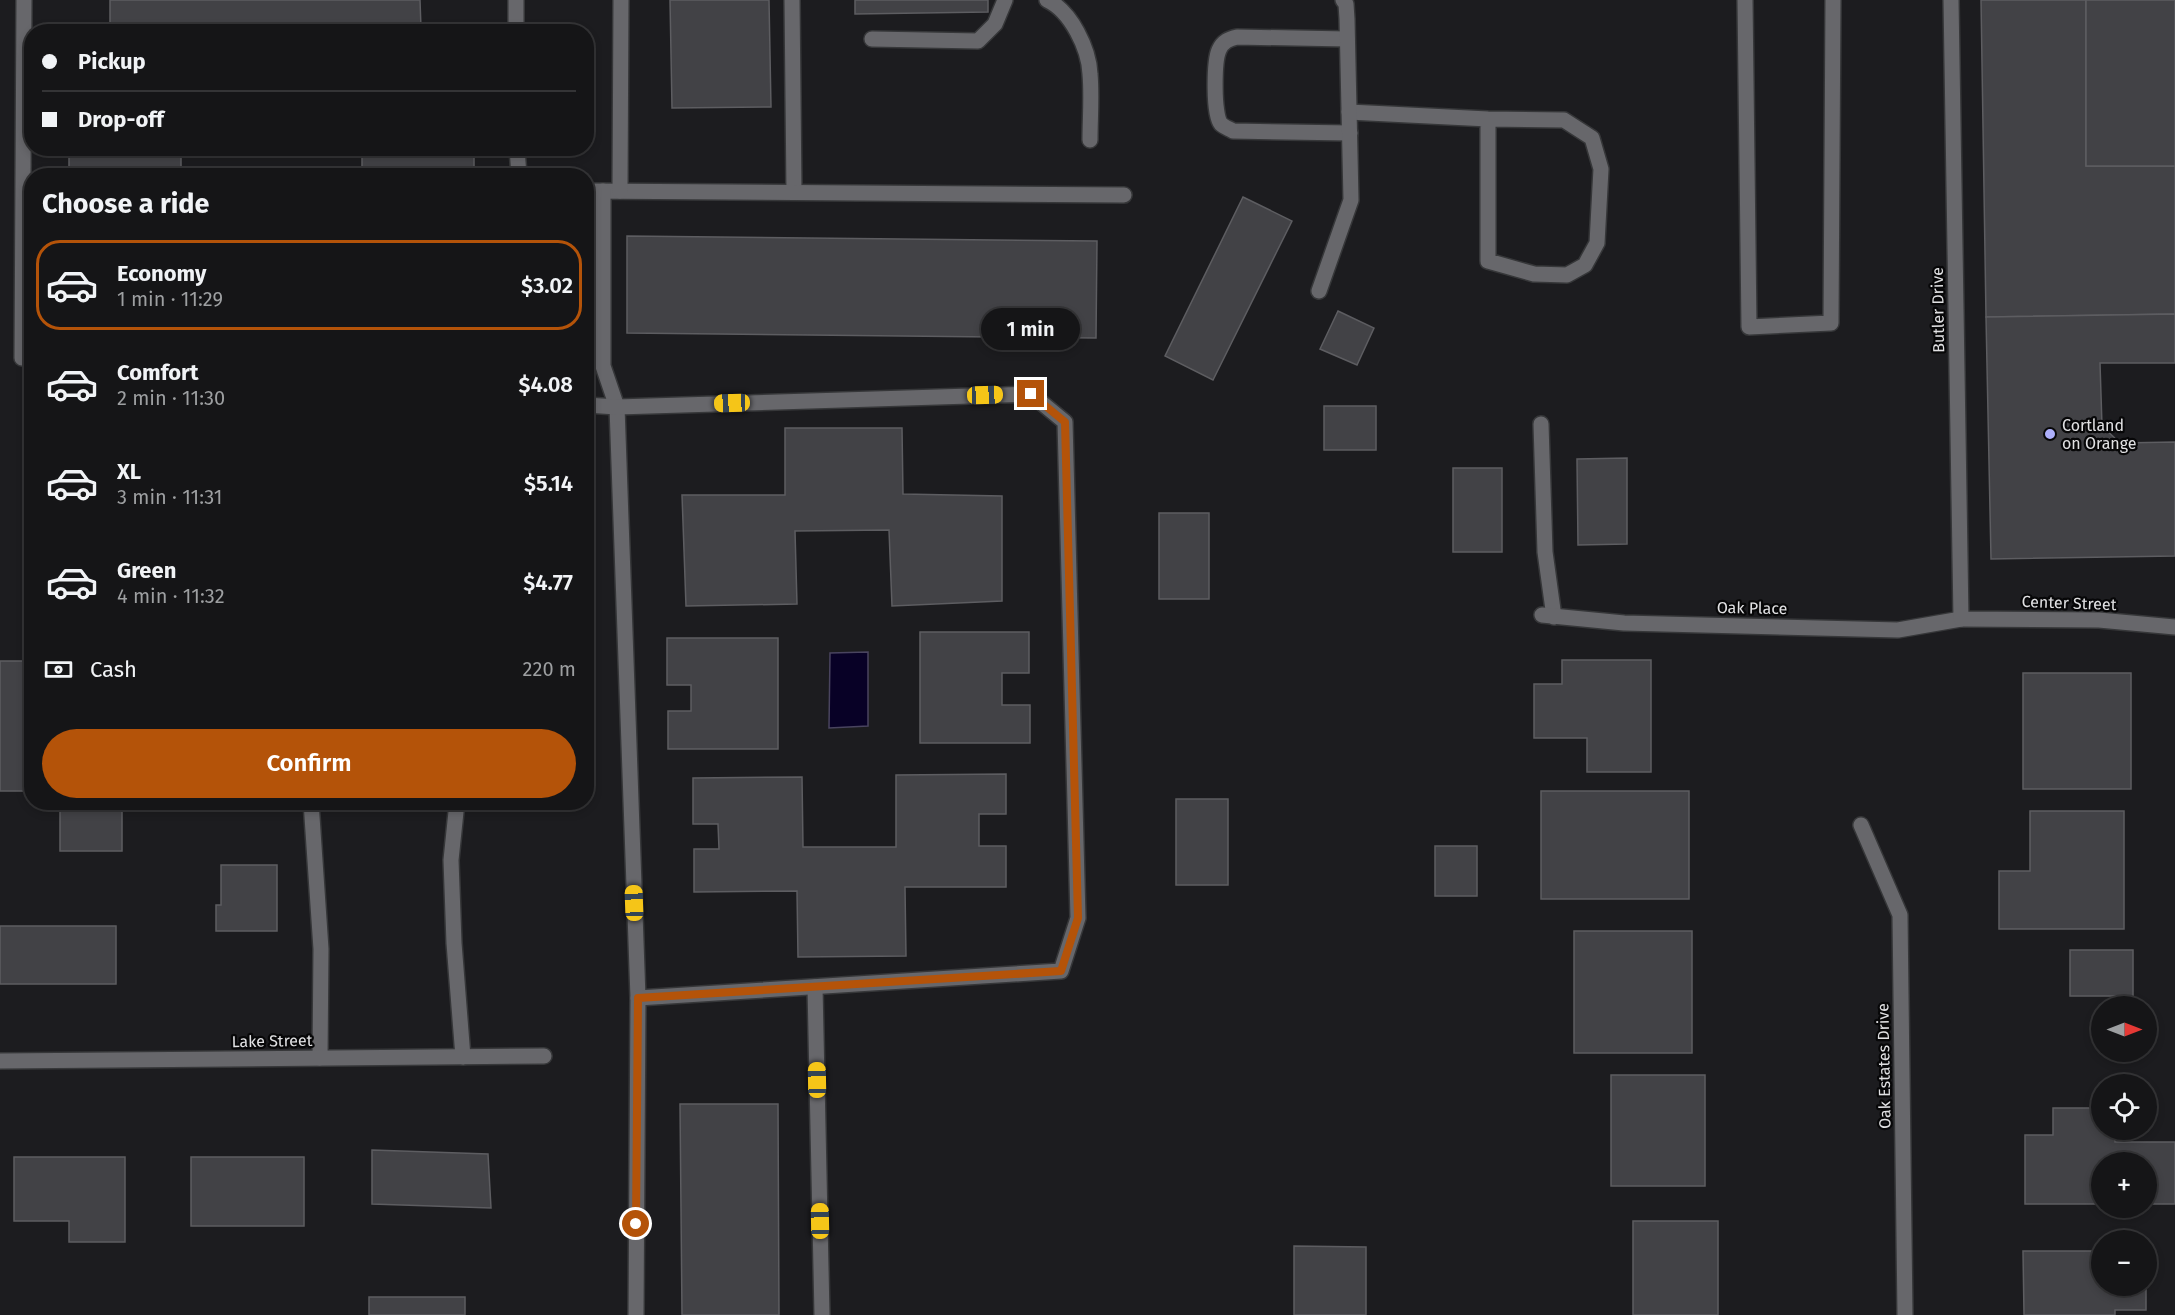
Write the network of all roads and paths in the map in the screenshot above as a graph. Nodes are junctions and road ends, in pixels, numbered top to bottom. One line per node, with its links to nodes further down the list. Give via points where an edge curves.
1 (24, 0): 24 (street)
2 (516, 0): 11 (street)
3 (621, 0): 20 (street)
4 (792, 0): 21 (street)
5 (1005, 0): 12 (street, via 995,24 978,41)
6 (1047, 0): 17 (street, via 1057,4 1078,30 1090,72)
7 (1344, 0): 13 (street)
8 (1744, 0): 9 (street, via 1749,327 1831,323)
9 (1833, 0)
10 (1951, 0): 28 (street, Butler Drive)
11 (516, 24)
12 (872, 39)
13 (1347, 39): 14 (street); 16 (street, via 1237,37 1227,39 1215,64 1218,117 1222,125 1233,131)
14 (1349, 112): 15 (street); 16 (street)
15 (1488, 119): 15 (street, via 1564,120 1592,138 1601,169 1598,243 1585,265 1568,275 1534,274 1488,261)
16 (1350, 132): 23 (street, via 1351,200)
17 (1090, 140)
18 (594, 191): 19 (street)
19 (603, 191): 20 (street); 26 (street, via 603,366)
20 (620, 191): 21 (street)
21 (794, 192): 22 (street)
22 (1124, 195)
23 (1319, 291)
24 (22, 358)
25 (594, 406): 26 (street)
26 (617, 407): 33 (street, via 1031,394 1065,422 1078,918 1061,971); 34 (street)
27 (1541, 424): 28 (street, Oak Place, via 1548,616 1624,623 1898,630)
28 (1961, 619): 29 (street, Center Street, via 2099,620)
29 (2175, 627)
30 (312, 810): 37 (street, via 321,949)
31 (456, 810): 36 (street, via 451,860)
32 (1861, 825): 41 (street, Oak Estates Drive, via 1899,915)
33 (815, 987): 34 (street); 40 (street)
34 (638, 998): 39 (street)
35 (544, 1056): 36 (street, Lake Street)
36 (463, 1057): 37 (street, Lake Street)
37 (320, 1058): 38 (street, Lake Street)
38 (0, 1061)
39 (636, 1315)
40 (822, 1315)
41 (1905, 1315)

